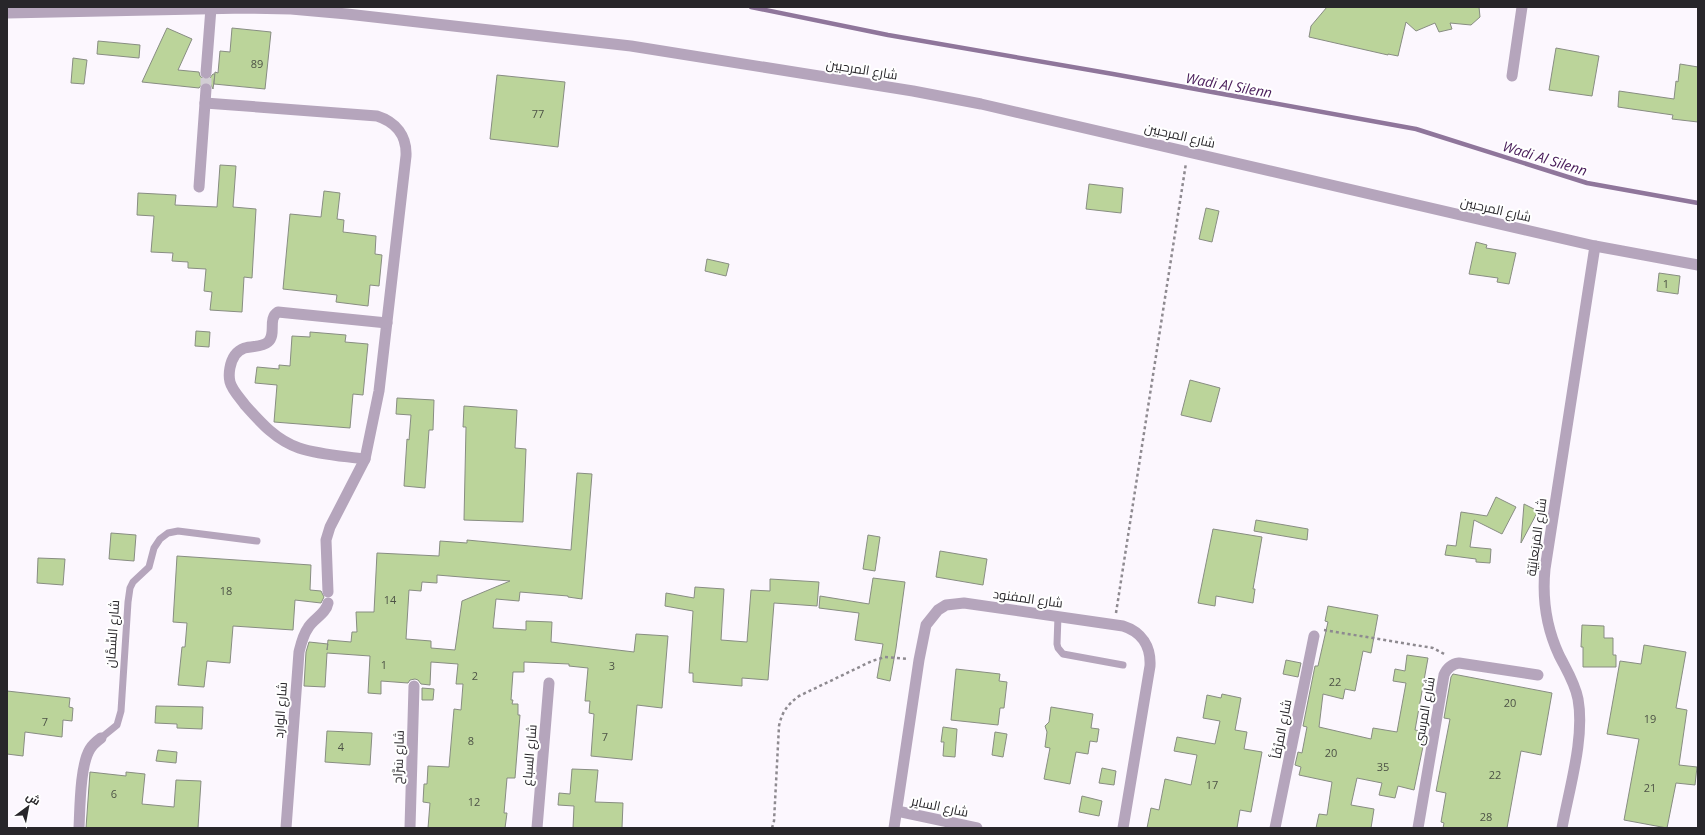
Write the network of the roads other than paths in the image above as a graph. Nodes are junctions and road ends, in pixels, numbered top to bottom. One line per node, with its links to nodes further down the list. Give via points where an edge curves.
1 (1522, 7): 5 (street)
2 (211, 8): 3 (street, شارع المرحبين); 4 (street); 9 (street, شارع المرحبين, via 290,9 631,46 920,92 1188,151)
3 (7, 13)
4 (206, 73)
5 (1512, 76)
6 (206, 89): 7 (street)
7 (204, 103): 8 (street); 11 (street, via 377,116 398,128 406,149)
8 (199, 187)
9 (1595, 246): 10 (street, شارع المرحبين); 33 (street, شارع المَربَعانِيّة, via 1543,591 1545,613 1551,634 1572,680 1580,711 1579,739)
10 (1698, 265)
11 (387, 323): 12 (street, via 380,391); 12 (street, via 278,312 273,319 270,340 238,352 232,361 229,374 232,387 238,396 265,427 282,440 310,451)
12 (365, 459): 14 (street, via 330,527 326,540)
13 (257, 542): 22 (lane, شارع السِّمَّان, via 178,531 168,533 160,539 154,548 149,567 130,588 121,711 117,725)
14 (328, 592)
15 (328, 603): 25 (street, شارع الوارد, via 325,610 306,630 299,652)
16 (1058, 616): 18 (lane, via 1057,644 1064,654); 23 (street, شارع المفنود, via 964,603 946,605 938,610 926,625); 30 (street, شارع المفنود, via 1130,628 1142,638 1149,651 1150,659)
17 (1314, 636): 31 (street, شارع المرْفَأ)
18 (1123, 666)
19 (1538, 675): 32 (street, شارع المرسى, via 1463,663 1454,664 1446,670)
20 (549, 683): 27 (street, شارع السباع)
21 (414, 686): 26 (street, شارع سَرَّاح)
22 (101, 738): 24 (street, شارع السِّمَّان, via 87,756)
23 (897, 811): 28 (street, شارع المفنود); 29 (street, شارع الساير)
24 (79, 828)
25 (286, 828)
26 (410, 828)
27 (536, 828)
28 (894, 828)
29 (977, 828)
30 (1123, 828)
31 (1275, 828)
32 (1418, 828)
33 (1562, 828)

